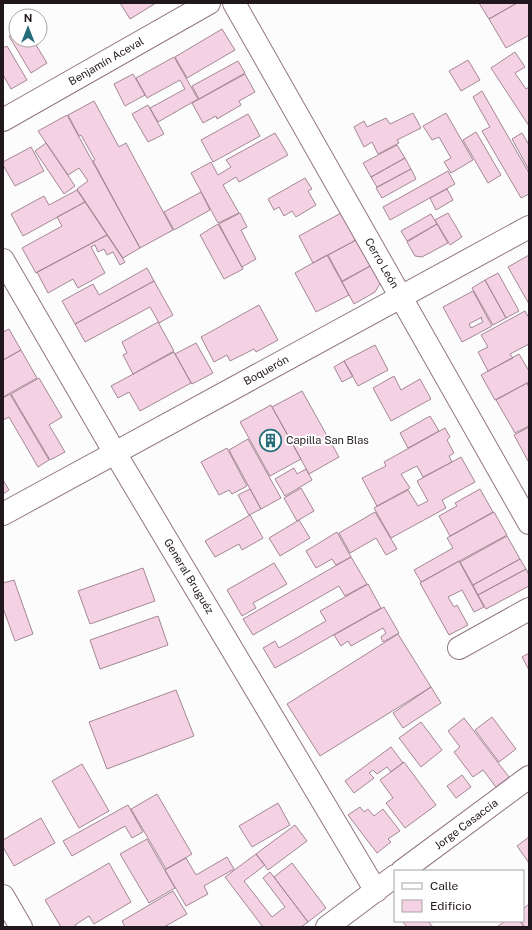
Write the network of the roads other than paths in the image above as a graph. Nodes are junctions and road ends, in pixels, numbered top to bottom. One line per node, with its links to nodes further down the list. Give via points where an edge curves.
1 (209, 3): 3 (street, Benjamín Aceval)
2 (234, 3): 6 (street, Cerro León)
3 (3, 120)
4 (529, 227): 6 (street, Boquerón)
5 (3, 260): 7 (street, General Bruguéz)
6 (401, 296): 7 (street, Boquerón); 9 (street, Cerro León)
7 (115, 453): 8 (street, Boquerón); 15 (street, General Bruguéz)
8 (3, 514)
9 (529, 523)
10 (529, 609): 11 (street)
11 (459, 648)
12 (529, 777): 13 (street, Jorge Casaccia)
13 (403, 870)
14 (394, 877): 15 (street)
15 (376, 891): 18 (street)
16 (3, 896): 17 (street)
17 (21, 927)
18 (327, 927)

